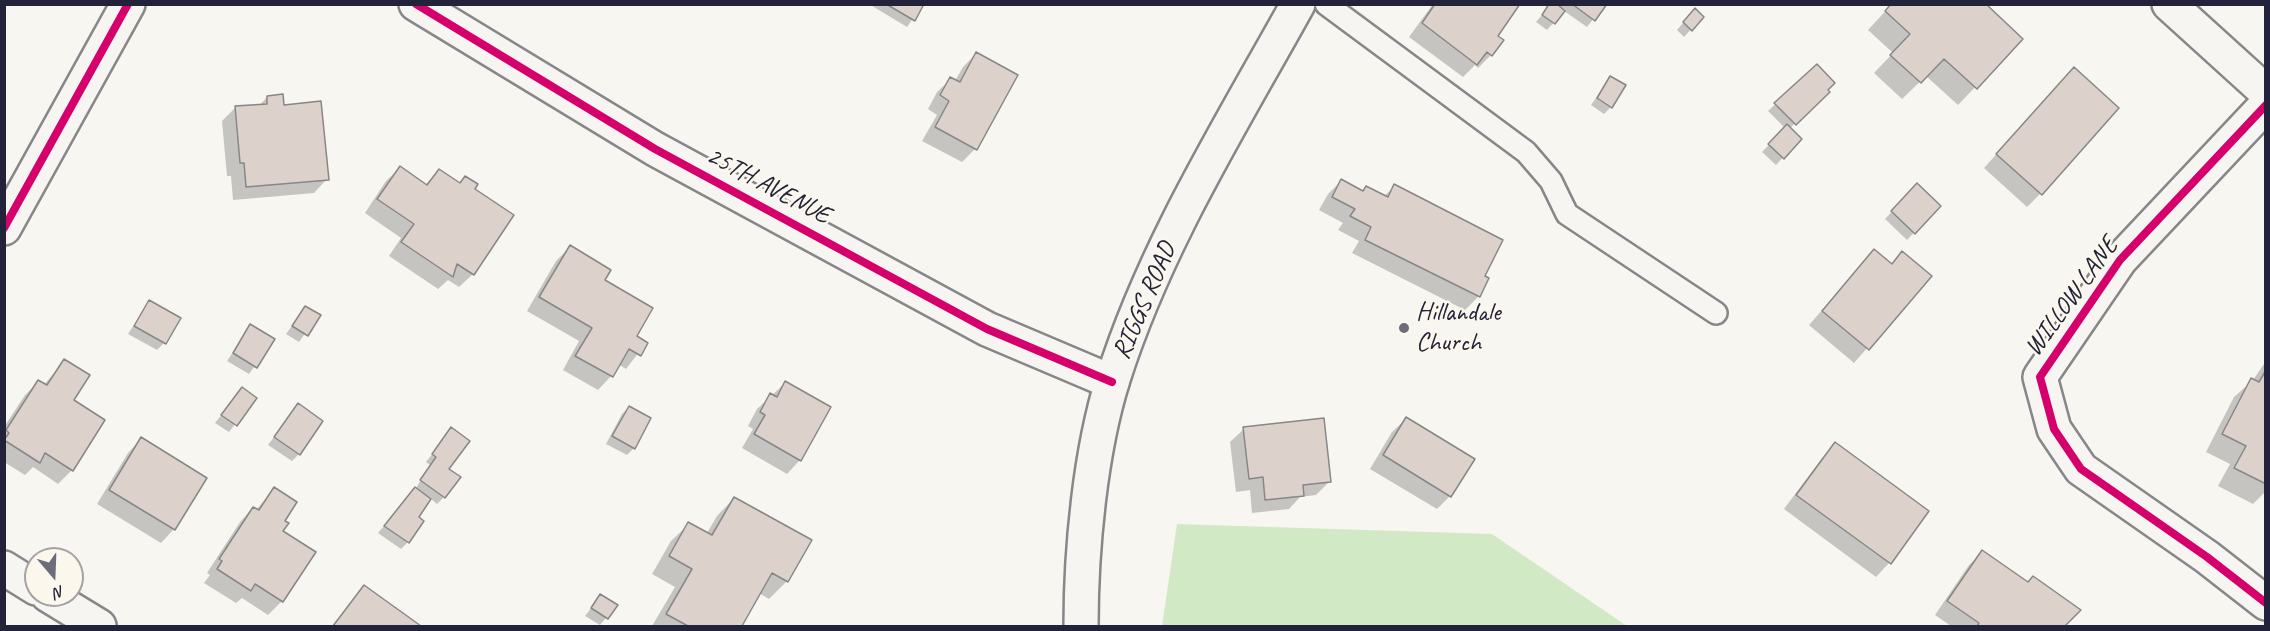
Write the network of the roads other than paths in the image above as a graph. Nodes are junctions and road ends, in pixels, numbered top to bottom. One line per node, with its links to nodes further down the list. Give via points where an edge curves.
1 (128, 4): 8 (street)
2 (416, 4): 10 (street, 25TH AVENUE, via 656,149 915,290 987,329)
3 (1298, 4): 10 (street, RIGGS ROAD, via 1195,189 1128,337)
4 (1326, 4): 9 (lane, via 1526,152 1551,181 1567,214)
5 (2169, 4): 6 (street)
6 (2265, 92)
7 (2265, 105): 13 (street, WILLOW LANE, via 2120,260 2040,377 2054,429 2081,469 2207,557)
8 (4, 228)
9 (1716, 313)
10 (1112, 382): 16 (street, RIGGS ROAD, via 1086,524)
11 (4, 568): 12 (street)
12 (24, 580)
13 (2265, 603)
14 (67, 607): 15 (street)
15 (99, 627)
16 (1081, 627)

